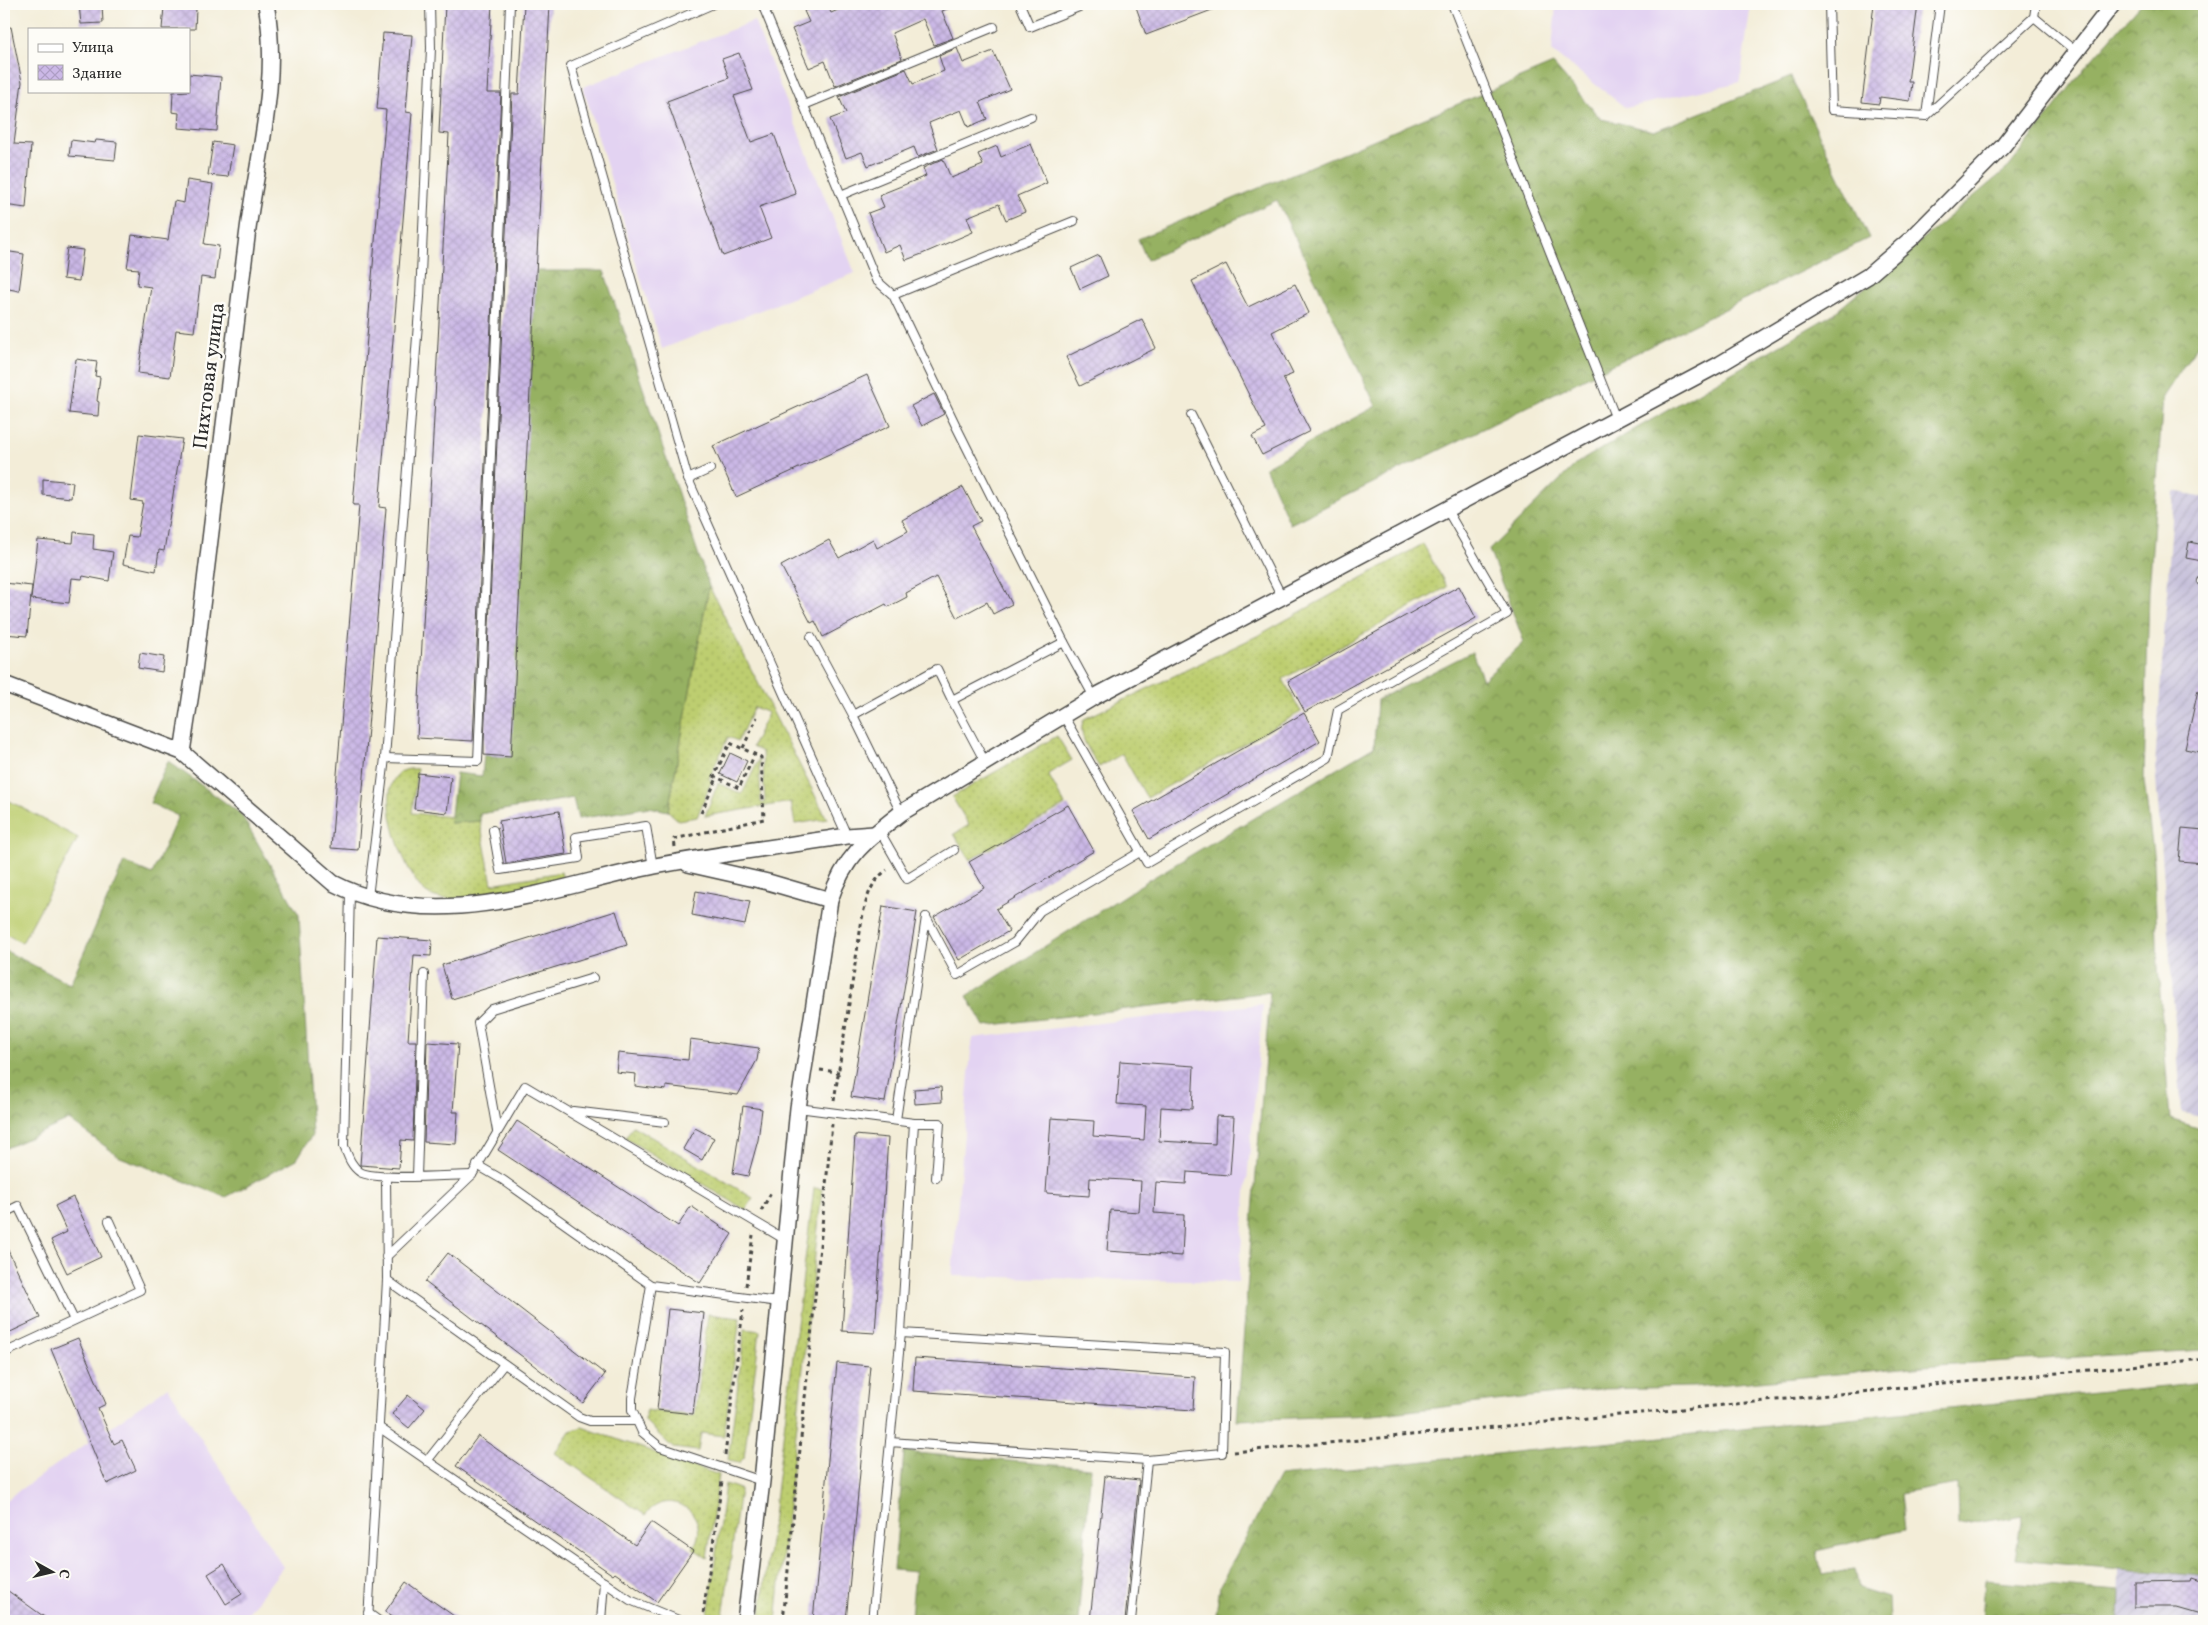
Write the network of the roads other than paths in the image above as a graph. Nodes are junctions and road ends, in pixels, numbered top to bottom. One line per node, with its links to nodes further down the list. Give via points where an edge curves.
1 (266, 4): 36 (street, Пихтовая улица, via 270,42 268,97 248,227 194,680)
2 (430, 4): 37 (lane, via 420,297)
3 (510, 4): 37 (lane, via 478,761)
4 (713, 4): 26 (lane, via 571,66)
5 (780, 4): 13 (lane)
6 (1020, 4): 7 (lane, via 1030,27)
7 (1086, 4)
8 (1452, 4): 24 (lane)
9 (1829, 4): 19 (lane, via 1832,110)
10 (1940, 4): 19 (lane)
11 (2036, 4): 14 (lane)
12 (2113, 4): 16 (street)
13 (764, 7): 17 (lane)
14 (2034, 17): 16 (lane); 19 (lane)
15 (994, 27): 17 (lane)
16 (2075, 51): 24 (street, via 2003,146 1912,238 1868,276 1720,364)
17 (804, 105): 20 (lane)
18 (1031, 116): 20 (lane)
19 (1926, 116)
20 (841, 195): 22 (lane, via 876,280)
21 (1074, 221): 22 (lane)
22 (893, 295): 30 (lane)
23 (1191, 415): 28 (lane)
24 (1616, 419): 27 (street)
25 (710, 469): 26 (lane)
26 (688, 479): 42 (lane)
27 (1446, 510): 28 (street); 44 (lane, via 1507,614 1338,710 1328,758 1147,863)
28 (1282, 597): 32 (street)
29 (811, 637): 34 (lane)
30 (1064, 642): 32 (lane); 33 (lane)
31 (4, 684): 36 (street)
32 (1094, 697): 35 (street)
33 (952, 700): 34 (lane, via 937,668); 38 (lane)
34 (853, 714): 39 (lane)
35 (1064, 715): 38 (street); 44 (lane)
36 (182, 752): 47 (street, via 333,883)
37 (385, 758): 48 (lane)
38 (985, 762): 39 (street)
39 (901, 814): 41 (street)
40 (493, 830): 46 (lane, via 500,870 579,858 576,837 646,826)
41 (877, 832): 42 (street); 43 (lane, via 907,879); 49 (street, via 847,861)
42 (847, 836): 45 (street)
43 (954, 850)
44 (1140, 852): 54 (lane, via 1040,911 1014,942 957,975 926,917)
45 (679, 862): 46 (street); 49 (street)
46 (653, 867): 48 (street, via 504,901 434,908 380,902)
47 (350, 892): 48 (street); 61 (lane, via 344,1146 351,1164 362,1173)
48 (368, 897)
49 (830, 900): 52 (street)
50 (424, 974): 60 (lane)
51 (593, 978): 57 (lane, via 492,1009 478,1023)
52 (798, 1108): 54 (lane); 65 (street)
53 (569, 1111): 55 (lane); 57 (lane, via 525,1086); 65 (lane)
54 (896, 1120): 56 (lane)
55 (665, 1122)
56 (914, 1122): 62 (lane, via 940,1123); 71 (lane)
57 (497, 1131): 58 (lane)
58 (478, 1165): 59 (lane); 68 (lane)
59 (472, 1175): 60 (lane); 66 (lane)
60 (417, 1176): 61 (lane)
61 (386, 1177): 66 (lane)
62 (936, 1178)
63 (4, 1213): 70 (lane, via 18,1206)
64 (109, 1221): 70 (lane, via 140,1290)
65 (784, 1239): 69 (street)
66 (386, 1257): 67 (lane)
67 (386, 1280): 73 (lane); 75 (lane)
68 (651, 1285): 69 (lane); 74 (lane, via 632,1398)
69 (778, 1302): 79 (street)
70 (74, 1320): 72 (lane)
71 (900, 1333): 76 (lane); 77 (lane, via 1224,1352 1222,1453)
72 (4, 1353)
73 (504, 1364): 74 (lane, via 579,1417 590,1421); 78 (lane)
74 (636, 1422): 79 (lane, via 650,1441 660,1447)
75 (380, 1428): 78 (lane); 81 (lane)
76 (890, 1442): 77 (lane); 86 (lane)
77 (1147, 1460): 87 (lane)
78 (427, 1461): 80 (lane)
79 (762, 1481): 85 (street)
80 (604, 1582): 83 (lane); 84 (lane, via 630,1600)
81 (368, 1617): 82 (lane)
82 (379, 1621)
83 (601, 1621)
84 (681, 1621)
85 (745, 1621)
86 (872, 1621)
87 (1131, 1621)

